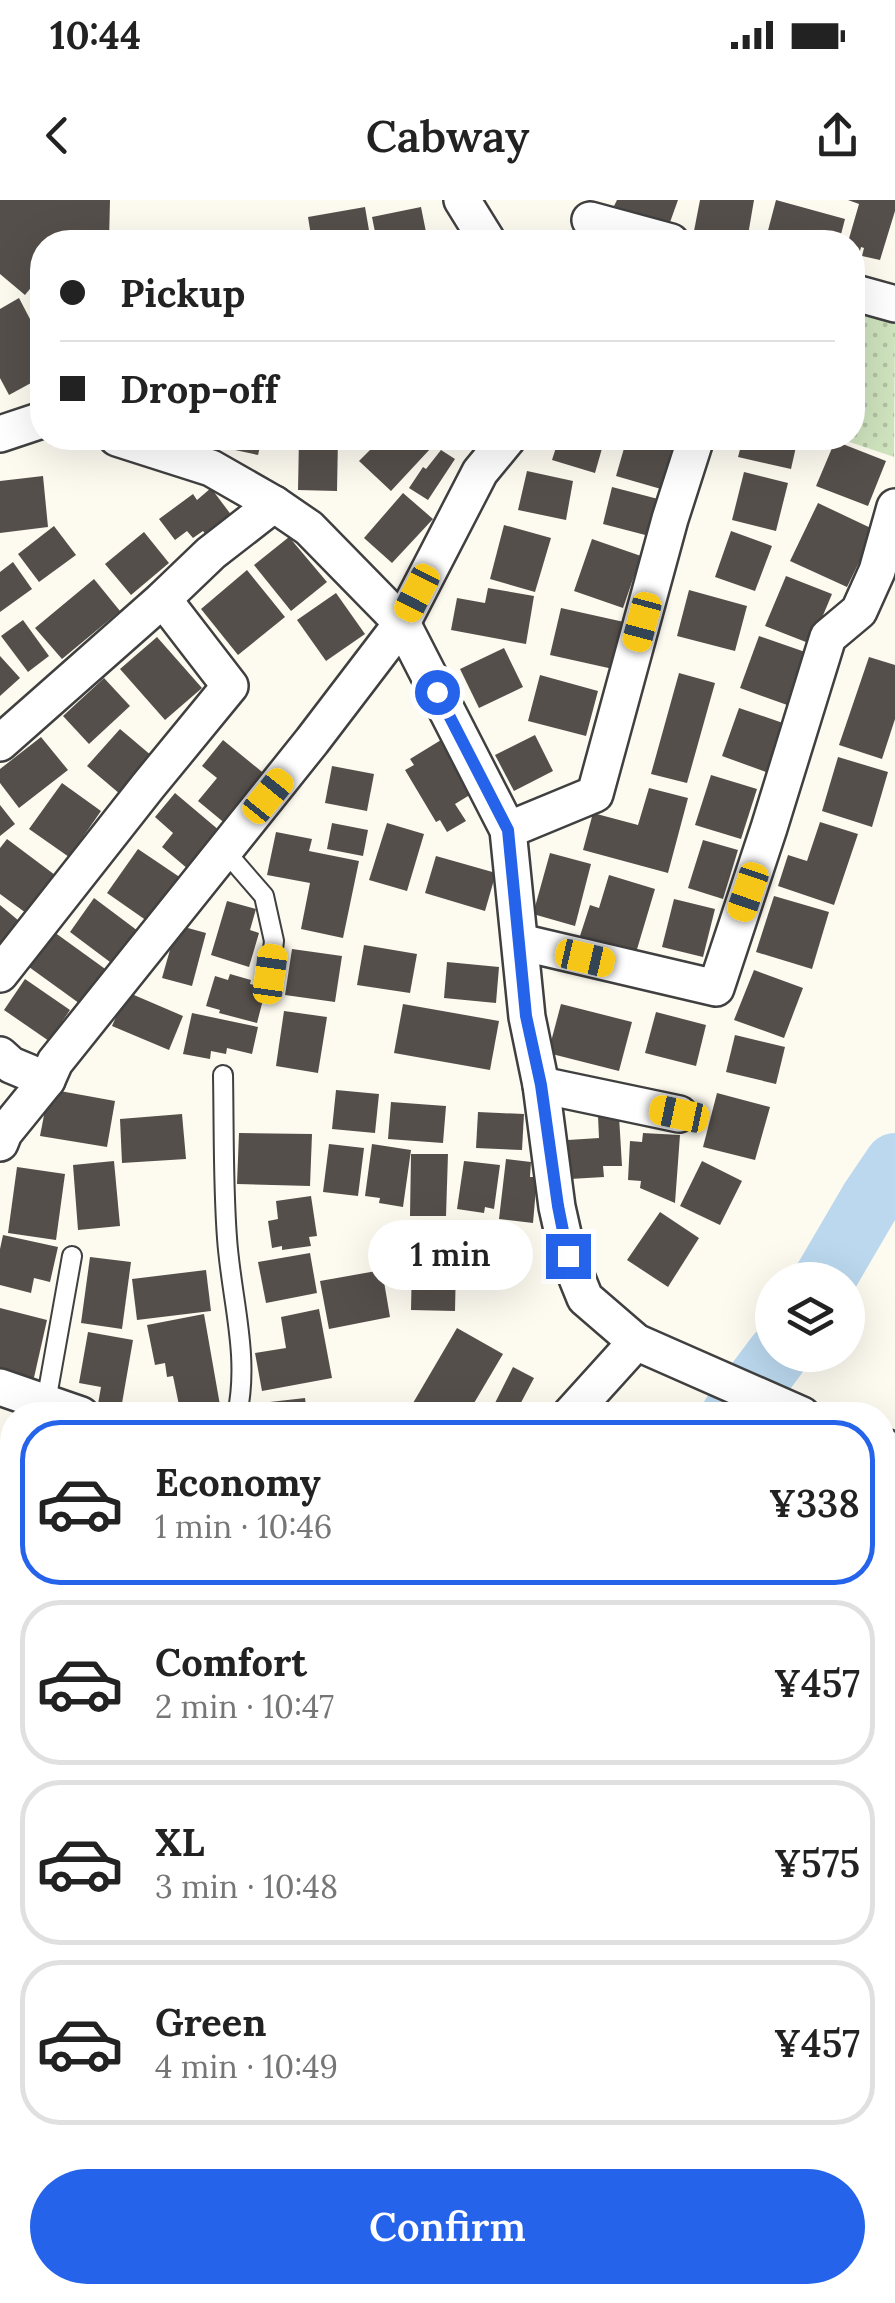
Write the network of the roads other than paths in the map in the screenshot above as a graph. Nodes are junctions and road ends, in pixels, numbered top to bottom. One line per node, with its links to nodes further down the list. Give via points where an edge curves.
1 (462, 200): 3 (street)
2 (589, 221): 4 (street)
3 (481, 230)
4 (624, 230)
5 (865, 296): 6 (street)
6 (895, 304)
7 (30, 424): 8 (street)
8 (0, 434)
9 (155, 450): 12 (street, via 211,468)
10 (692, 450): 17 (street, via 595,794)
11 (478, 454): 15 (street)
12 (274, 504): 14 (street); 15 (street, via 308,528)
13 (895, 507): 19 (street, via 860,612 828,637 716,988)
14 (163, 600): 16 (street); 20 (street, via 230,686)
15 (402, 624): 17 (street); 18 (street)
16 (0, 743)
17 (508, 830): 19 (street)
18 (225, 851): 21 (lane, via 264,896 274,941); 24 (street)
19 (520, 942): 25 (street)
20 (0, 974)
21 (270, 974)
22 (0, 1055): 24 (street)
23 (223, 1075): 32 (lane, via 227,1240 243,1357)
24 (46, 1080): 27 (street)
25 (541, 1085): 26 (street); 29 (street, via 568,1256 586,1298)
26 (679, 1114)
27 (0, 1143)
28 (72, 1256): 31 (lane)
29 (646, 1346): 33 (street); 34 (street)
30 (0, 1387): 31 (street)
31 (46, 1402)
32 (240, 1402)
33 (584, 1402)
34 (773, 1402)

